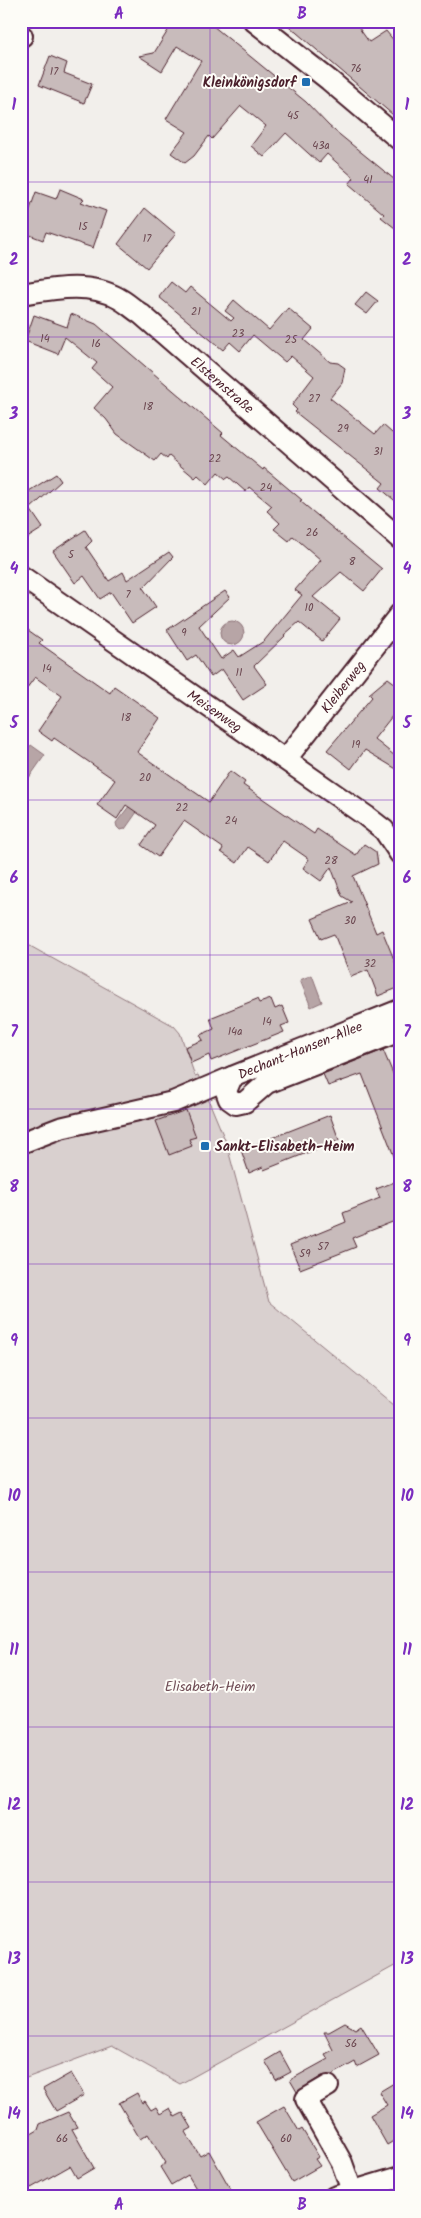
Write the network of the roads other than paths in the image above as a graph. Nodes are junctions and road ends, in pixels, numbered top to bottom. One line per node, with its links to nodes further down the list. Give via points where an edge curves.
1 (254, 21): 2 (street)
2 (400, 140)
3 (21, 294): 4 (street, Elsternstraße, via 74,287 96,289 118,297)
4 (400, 539)
5 (21, 576): 7 (street, Meisenweg)
6 (400, 614): 7 (street, Kleiberweg)
7 (286, 759): 8 (street, Meisenweg, via 384,830)
8 (400, 854)
9 (400, 1010): 11 (street, Dechant-Hansen-Allee)
10 (400, 1031): 11 (street, Dechant-Hansen-Allee, via 268,1083 244,1102 236,1104 226,1091)
11 (232, 1077): 12 (street, via 173,1102 60,1128)
12 (21, 1143)
13 (328, 2086): 15 (street, via 306,2099 342,2163)
14 (400, 2177): 15 (street)
15 (343, 2194)

